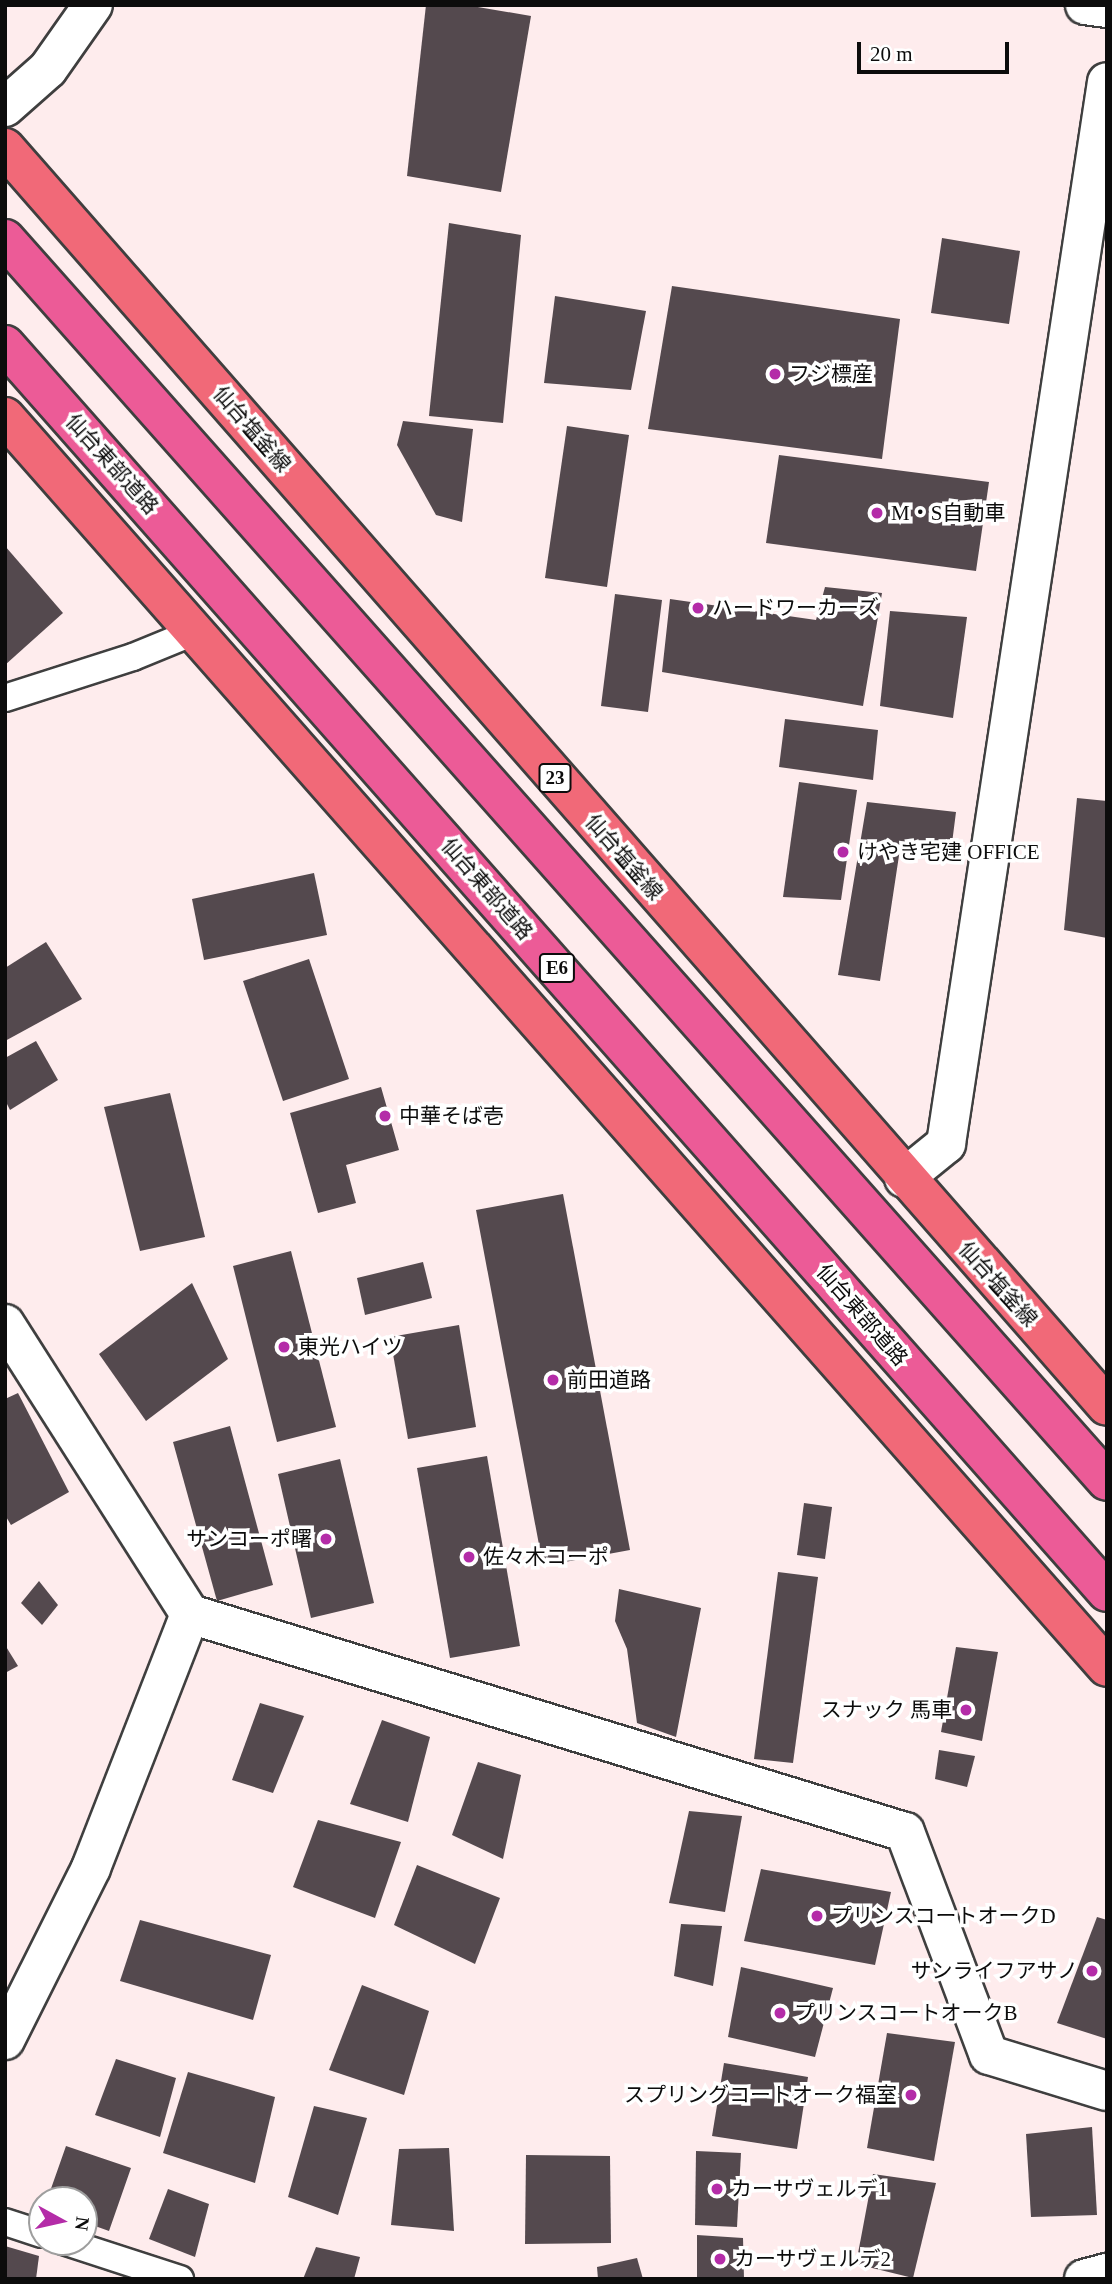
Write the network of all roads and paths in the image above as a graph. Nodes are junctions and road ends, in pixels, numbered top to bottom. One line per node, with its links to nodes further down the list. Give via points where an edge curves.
1 (93, 5): 5 (street, via 48,69)
2 (1085, 5): 3 (street)
3 (1107, 8)
4 (1107, 82): 12 (street, via 946,1144)
5 (5, 107)
6 (5, 148): 12 (main road, 仙台塩釜線 / 23)
7 (5, 239): 15 (highway)
8 (5, 345): 16 (highway, 仙台東部道路 / E6)
9 (5, 417): 10 (main road)
10 (194, 632): 11 (lane); 18 (main road)
11 (5, 698)
12 (904, 1178): 14 (main road, 仙台塩釜線 / 23)
13 (8, 1336): 17 (street)
14 (1107, 1406)
15 (1107, 1481)
16 (1107, 1592)
17 (190, 1614): 19 (street, via 91,1868); 20 (street, via 905,1832 989,2056)
18 (1107, 1667)
19 (5, 2040)
20 (1107, 2091)
21 (5, 2222): 22 (lane)
22 (28, 2229)
23 (98, 2252): 25 (lane)
24 (1107, 2273): 26 (street)
25 (180, 2279)
26 (1084, 2279)

